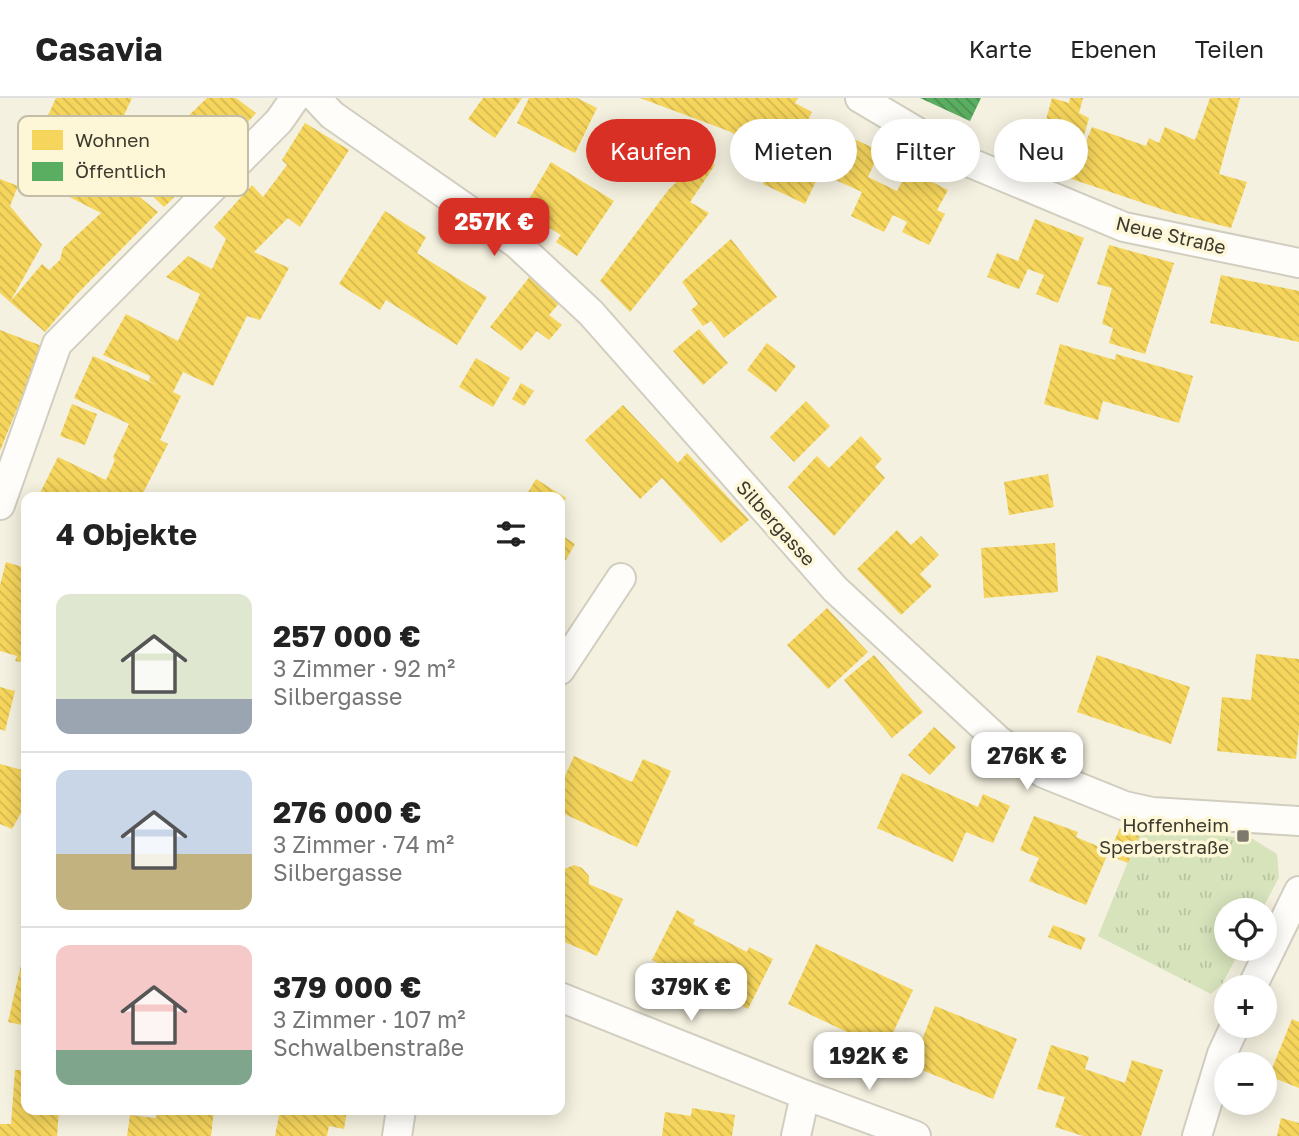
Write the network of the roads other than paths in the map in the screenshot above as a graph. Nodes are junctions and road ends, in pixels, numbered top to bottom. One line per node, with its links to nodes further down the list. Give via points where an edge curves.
1 (295, 98): 4 (street)
2 (316, 98): 10 (street, Silbergasse, via 354,132 517,244 591,313 835,589 998,740 1043,773 1125,806 1152,812)
3 (860, 98): 6 (street, Neue Straße, via 966,161 1124,227)
4 (248, 152)
5 (204, 196): 7 (street, via 57,344)
6 (1299, 264)
7 (0, 505)
8 (621, 578): 9 (street)
9 (565, 662)
10 (1299, 821)
11 (1299, 891): 12 (street)
12 (1258, 975)
13 (565, 999): 15 (street)
14 (1229, 1038): 20 (street)
15 (804, 1095): 18 (street); 19 (street)
16 (400, 1115): 17 (street)
17 (397, 1136)
18 (796, 1136)
19 (916, 1136)
20 (1197, 1136)

